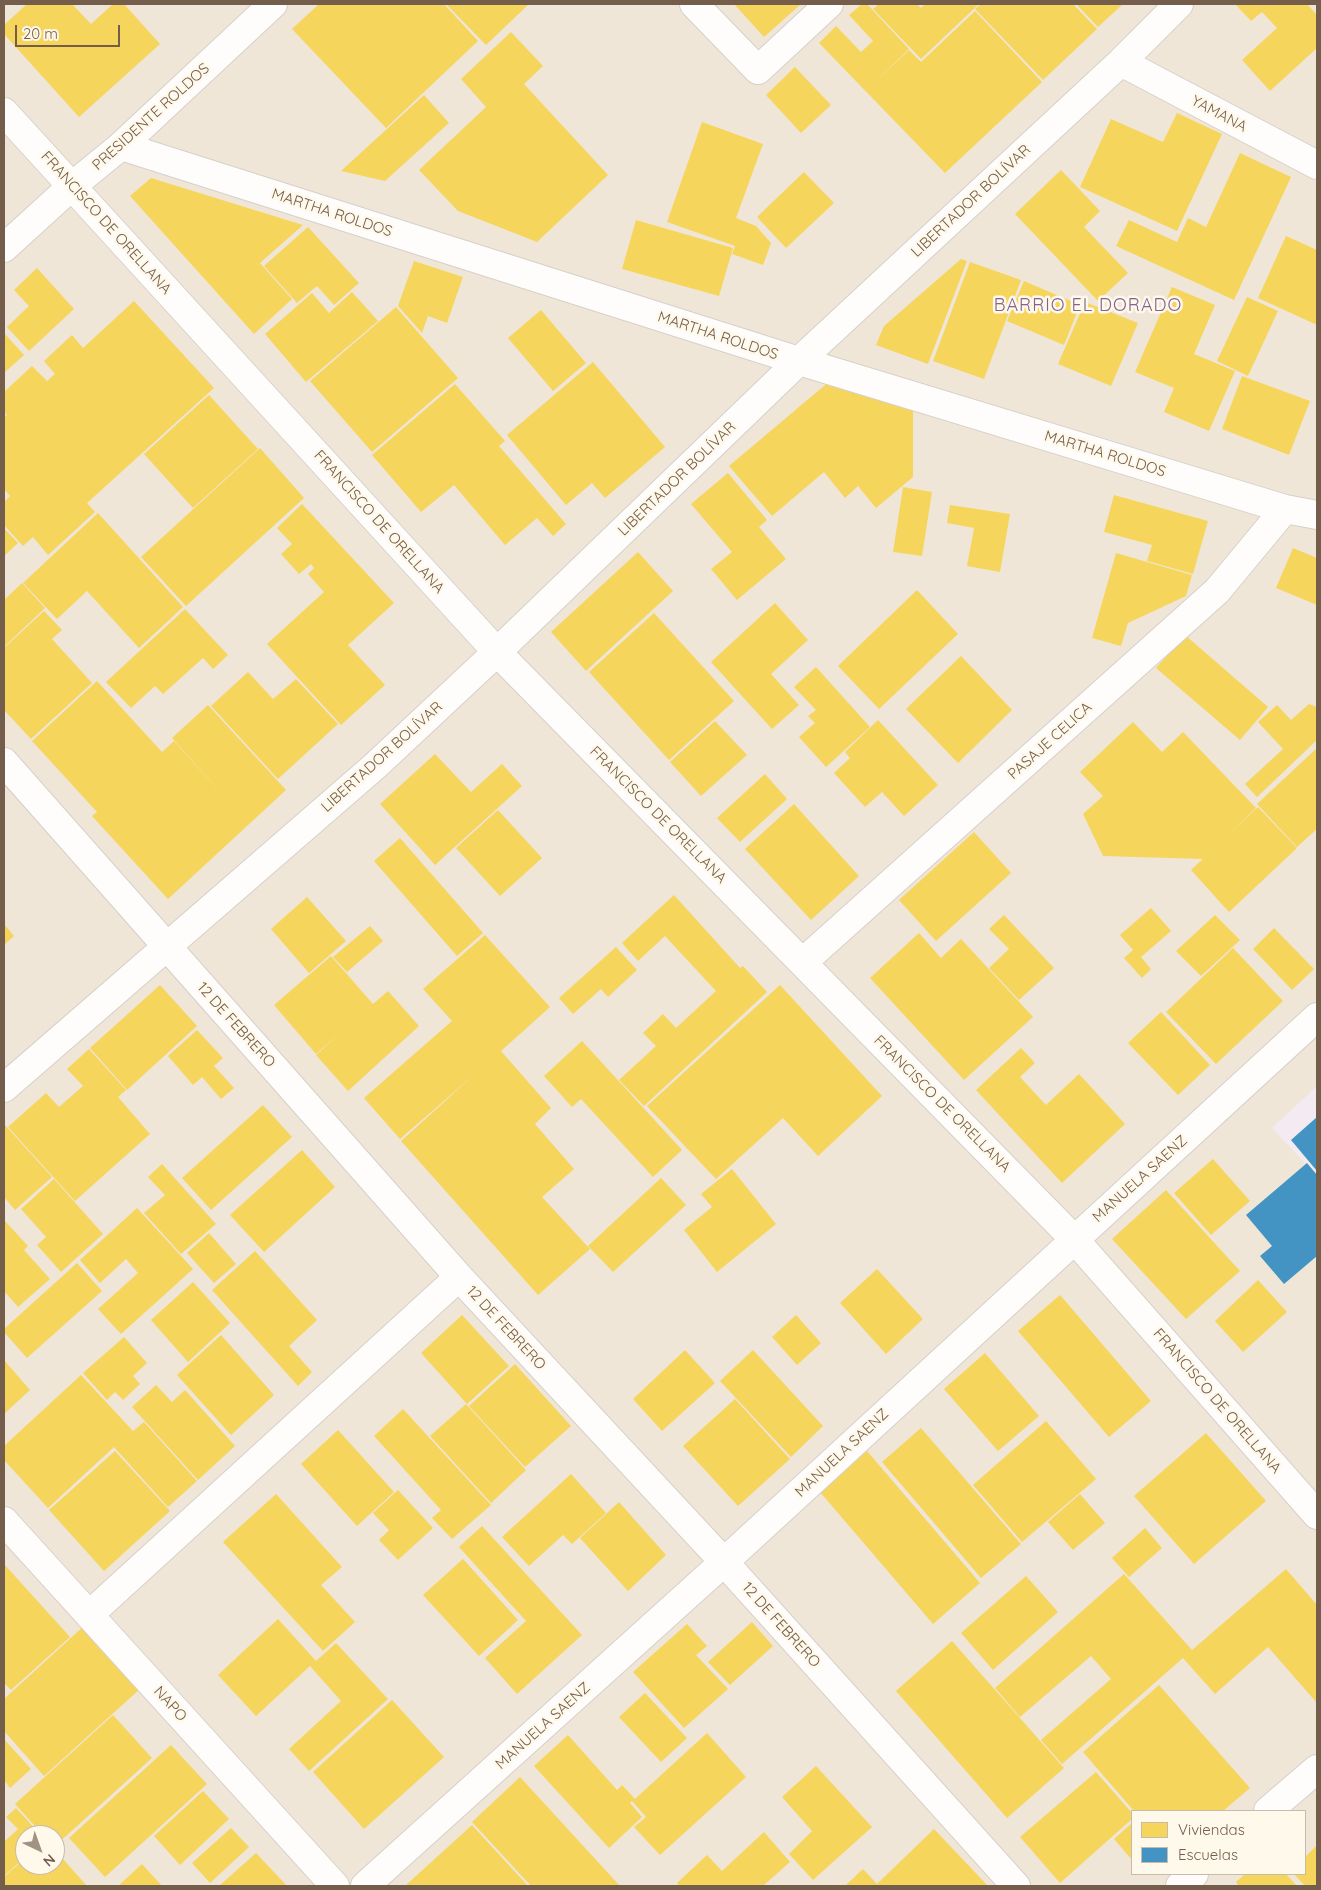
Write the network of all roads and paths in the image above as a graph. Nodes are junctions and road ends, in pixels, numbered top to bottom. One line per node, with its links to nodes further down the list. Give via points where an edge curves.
1 (273, 4): 7 (street, PRESIDENTE ROLDOS)
2 (694, 4): 3 (street, via 758,70)
3 (828, 4)
4 (1179, 4): 5 (street, LIBERTADOR BOLÍVAR)
5 (1121, 62): 8 (street, YAMANA); 11 (street, LIBERTADOR BOLÍVAR)
6 (4, 112): 9 (street, FRANCISCO DE ORELLANA)
7 (122, 146): 9 (street, PRESIDENTE ROLDOS); 11 (street, MARTHA ROLDOS)
8 (1317, 165)
9 (72, 186): 10 (street, PRESIDENTE ROLDOS); 14 (street, FRANCISCO DE ORELLANA)
10 (4, 248)
11 (799, 361): 12 (street, MARTHA ROLDOS); 14 (street, LIBERTADOR BOLÍVAR)
12 (1285, 509): 13 (street, MARTHA ROLDOS); 17 (street, PASAJE CELICA, via 1217,591)
13 (1317, 515)
14 (498, 652): 16 (street, LIBERTADOR BOLÍVAR, via 376,766); 17 (street, FRANCISCO DE ORELLANA)
15 (4, 762): 16 (street, 12 DE FEBRERO)
16 (167, 947): 19 (street, LIBERTADOR BOLÍVAR); 21 (street, 12 DE FEBRERO)
17 (803, 962): 20 (street, FRANCISCO DE ORELLANA)
18 (1317, 1017): 20 (street, MANUELA SAENZ)
19 (4, 1088)
20 (1074, 1238): 22 (street, FRANCISCO DE ORELLANA); 24 (street, MANUELA SAENZ)
21 (459, 1277): 24 (street, 12 DE FEBRERO); 25 (street)
22 (1317, 1515)
23 (4, 1521): 25 (street, NAPO)
24 (724, 1562): 30 (street, MANUELA SAENZ); 31 (street, 12 DE FEBRERO)
25 (89, 1615): 29 (street, NAPO)
26 (1317, 1769): 27 (street)
27 (1269, 1810)
28 (1193, 1875): 32 (street)
29 (335, 1886)
30 (365, 1886)
31 (1016, 1886)
32 (1180, 1886)

